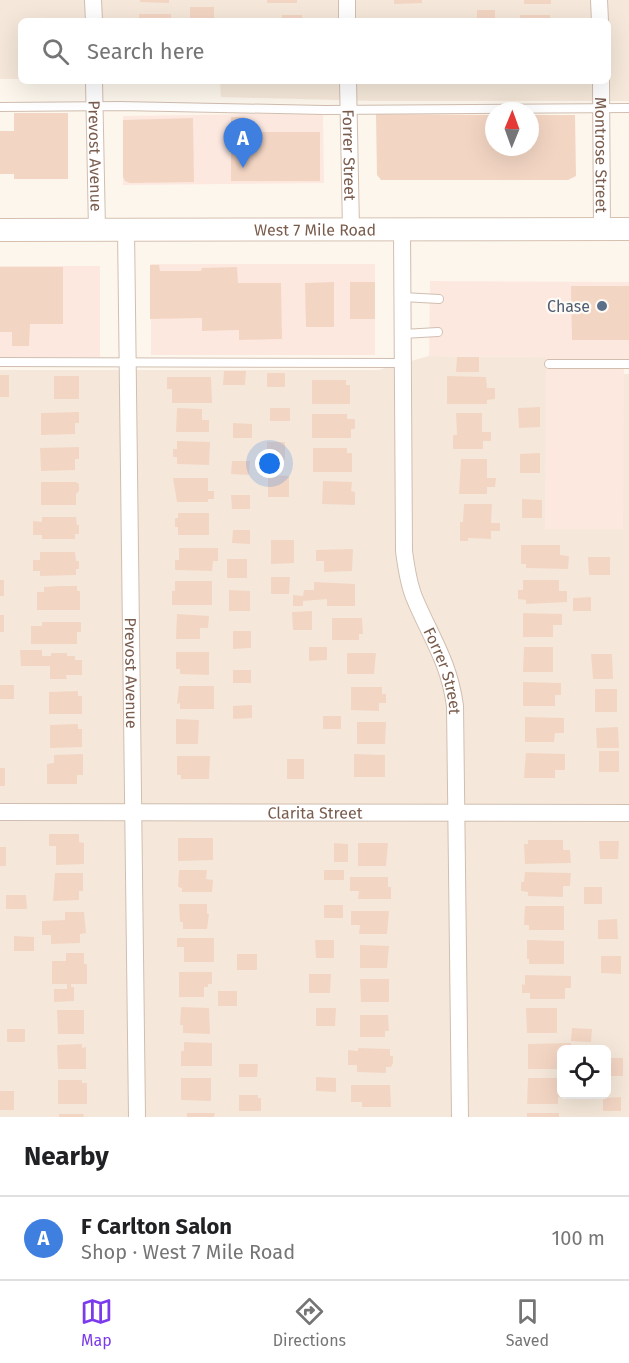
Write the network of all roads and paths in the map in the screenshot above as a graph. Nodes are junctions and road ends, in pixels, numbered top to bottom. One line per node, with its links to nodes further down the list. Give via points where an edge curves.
1 (93, 0): 4 (street)
2 (346, 0): 5 (street)
3 (599, 0): 6 (street)
4 (94, 18)
5 (347, 18)
6 (600, 18)
7 (94, 84): 10 (street, Prevost Avenue)
8 (348, 84): 14 (street, Forrer Street)
9 (601, 84): 12 (street, Montrose Street)
10 (95, 107): 11 (lane); 14 (lane); 19 (street, Prevost Avenue)
11 (0, 108)
12 (601, 108): 13 (lane); 14 (lane); 16 (street, Montrose Street)
13 (629, 108)
14 (348, 110): 15 (street, Forrer Street)
15 (351, 229): 20 (main road, West 7 Mile Road); 21 (main road, West 7 Mile Road)
16 (602, 229): 17 (main road, West 7 Mile Road); 21 (main road, West 7 Mile Road)
17 (629, 229)
18 (0, 230): 19 (main road, West 7 Mile Road)
19 (97, 230): 20 (main road, West 7 Mile Road)
20 (126, 230): 27 (street, Prevost Avenue)
21 (402, 230): 22 (street, Forrer Street)
22 (402, 297): 23 (lane); 25 (street, Forrer Street)
23 (439, 299)
24 (438, 332): 25 (lane)
25 (403, 334): 28 (street, Forrer Street)
26 (0, 362): 27 (lane)
27 (126, 362): 28 (lane); 32 (street, Prevost Avenue)
28 (403, 363): 33 (street, Forrer Street, via 404,551 413,595 445,661 453,688)
29 (549, 364): 30 (lane)
30 (629, 364)
31 (0, 812): 32 (street, Clarita Street)
32 (132, 812): 33 (street, Clarita Street); 35 (street, Prevost Avenue)
33 (456, 813): 34 (street, Clarita Street); 36 (street, Forrer Street)
34 (629, 813)
35 (137, 1117)
36 (460, 1117)

